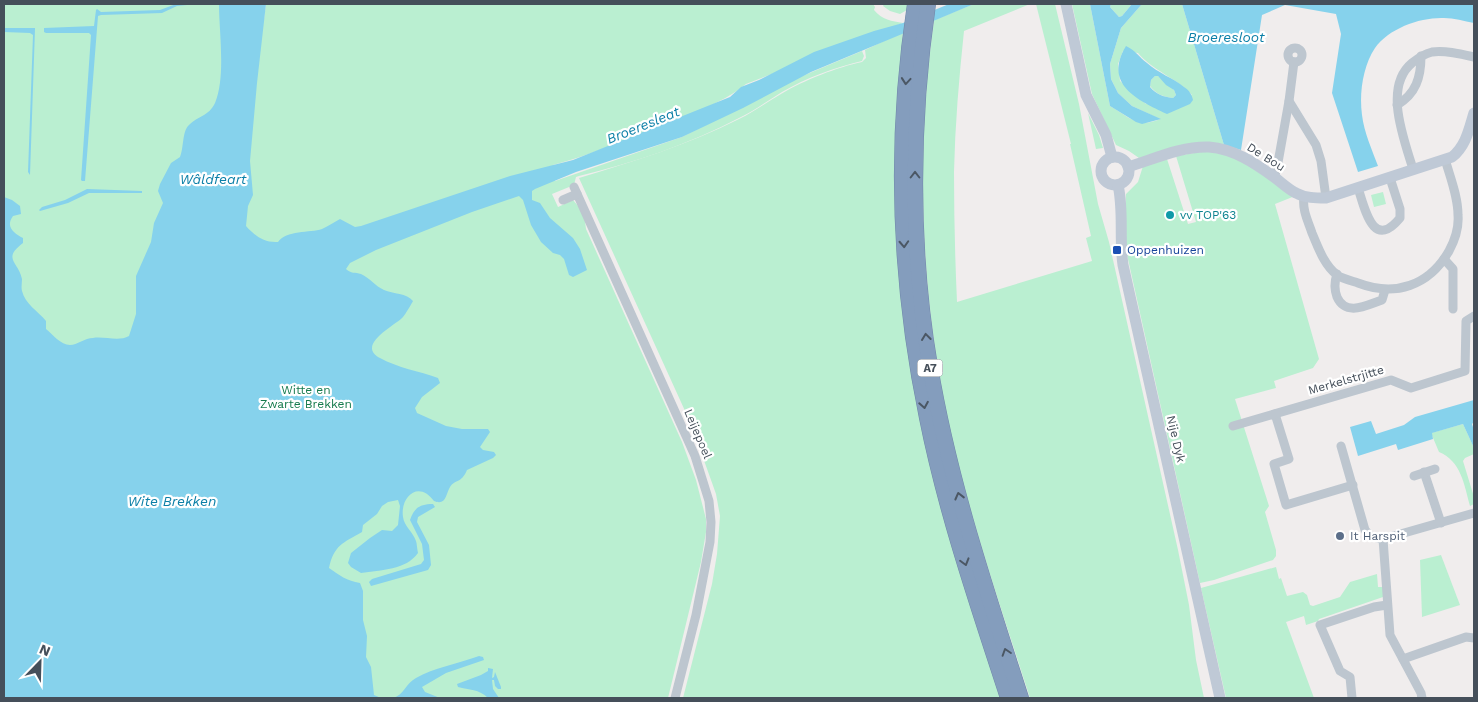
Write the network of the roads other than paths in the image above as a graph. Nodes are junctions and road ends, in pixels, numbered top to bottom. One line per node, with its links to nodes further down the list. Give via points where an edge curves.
1 (916, 4): 4 (highway, A7)
2 (928, 4): 4 (highway, A7)
3 (1066, 4): 11 (street, via 1086,95 1106,135)
4 (918, 30): 41 (highway, A7, one-way to 41, via 904,102 902,172 904,245 912,333 942,483); 42 (highway, A7, one-way to 4, via 962,509 930,365 923,313 916,199)
5 (1421, 56): 6 (street, via 1433,52); 9 (street, via 1406,68 1401,77); 9 (street, via 1421,72 1412,93)
6 (1474, 57)
7 (1294, 62): 8 (street)
8 (1289, 101): 15 (street); 20 (street, via 1316,144)
9 (1397, 105): 14 (street)
10 (1474, 113): 12 (street, via 1461,148)
11 (1112, 157): 13 (street, via 1123,160); 17 (street, via 1104,163 1101,174 1108,184)
12 (1445, 159): 14 (street); 22 (street, via 1457,204 1458,226)
13 (1128, 167): 15 (street, De Bou, via 1170,153 1209,147 1241,155); 17 (street, via 1128,178)
14 (1412, 169): 16 (street)
15 (1274, 177): 19 (street, De Bou)
16 (1390, 178): 18 (street); 18 (street, via 1400,209 1400,218 1393,228 1383,231 1374,228)
17 (1118, 185): 43 (street, Nije Dyk, via 1123,265)
18 (1358, 188): 20 (street)
19 (1304, 197): 20 (street); 23 (street, via 1304,211 1320,252)
20 (1326, 198)
21 (563, 200): 40 (street, Leijepoel, via 576,191 695,456 709,501 711,532 706,568)
22 (1444, 259): 24 (street, via 1418,282); 25 (street, via 1453,269)
23 (1337, 274): 24 (street, via 1370,288); 24 (street, via 1335,292 1340,304 1346,308 1382,300)
24 (1385, 290)
25 (1453, 309)
26 (1474, 316): 27 (street, Merkelstrjitte, via 1466,321 1465,371 1411,388 1391,380)
27 (1275, 414): 28 (street, Merkelstrjitte); 33 (street, via 1290,459 1274,464 1286,505)
28 (1233, 426)
29 (1341, 446): 33 (street)
30 (1435, 469): 31 (street)
31 (1424, 472): 32 (street); 35 (street)
32 (1414, 476)
33 (1353, 484): 36 (street, via 1367,533)
34 (1474, 513): 35 (street)
35 (1441, 523): 36 (street)
36 (1383, 539): 37 (street)
37 (1387, 605): 39 (street, via 1390,635); 44 (street, via 1320,625 1340,671 1350,677)
38 (1474, 638): 39 (street, via 1466,637)
39 (1403, 659): 45 (street)
40 (675, 698)
41 (1008, 698)
42 (1021, 698)
43 (1220, 698)
44 (1352, 698)
45 (1422, 698)

